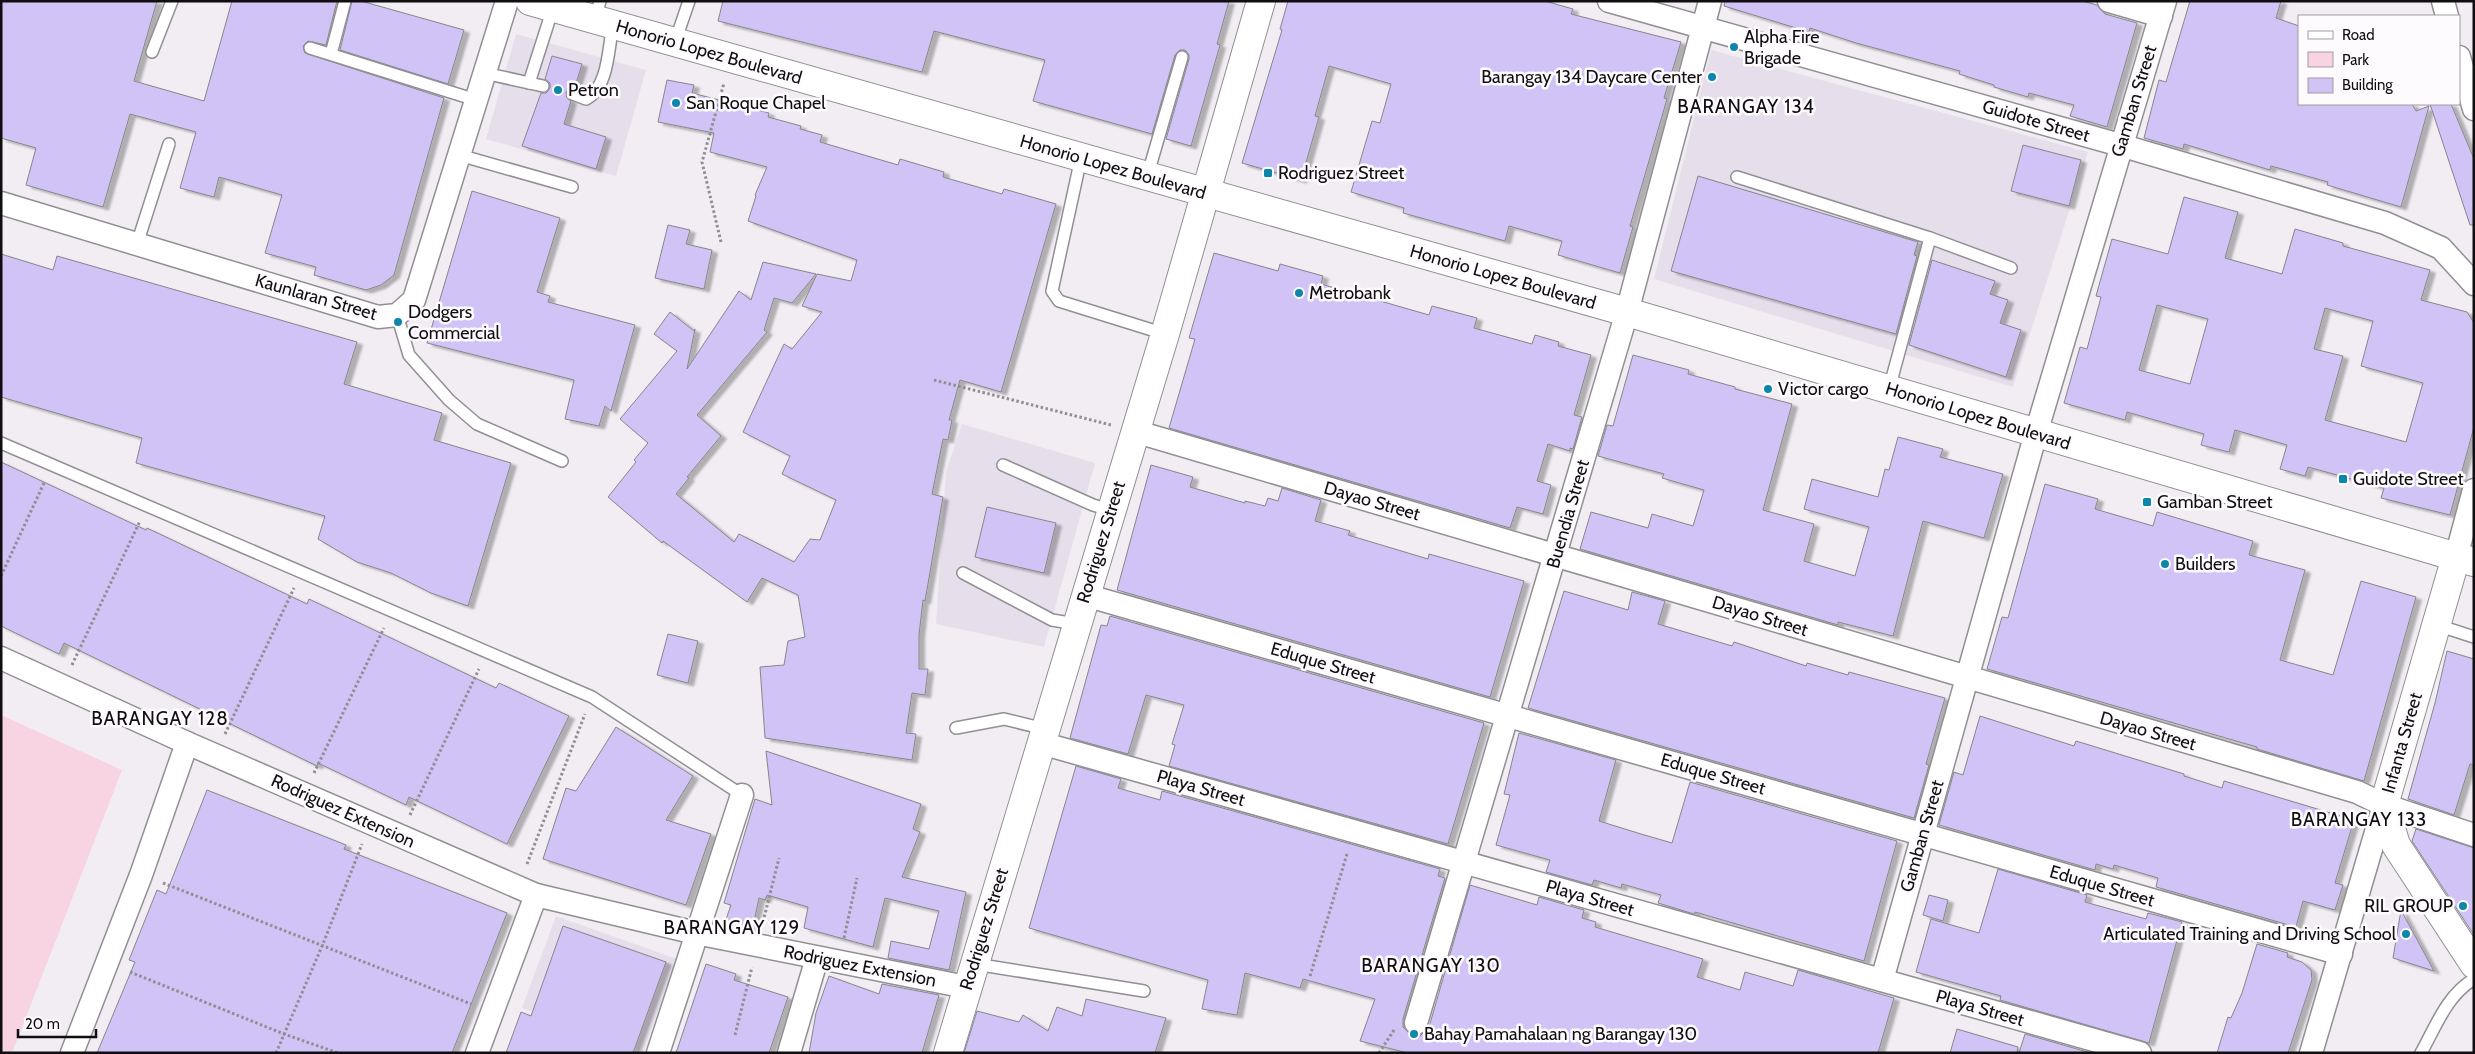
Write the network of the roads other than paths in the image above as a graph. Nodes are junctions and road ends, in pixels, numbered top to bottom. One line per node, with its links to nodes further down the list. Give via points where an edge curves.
1 (172, 1): 17 (lane)
2 (346, 1): 18 (lane)
3 (507, 1): 21 (street, Kaunlaran Street)
4 (689, 1): 15 (lane)
5 (1261, 1): 34 (main road, Rodriguez Street)
6 (1609, 1): 14 (street, Guidote Street)
7 (1710, 1): 14 (street, Buendia Street)
8 (2110, 1): 11 (street)
9 (2443, 1): 13 (street)
10 (541, 5): 12 (main road, Honorio Lopez Boulevard); 22 (lane)
11 (2163, 9): 28 (street, Gamban Street)
12 (603, 15): 15 (main road, Honorio Lopez Boulevard); 24 (lane, via 601,86 586,99)
13 (2447, 15)
14 (1702, 28): 28 (street, Guidote Street); 40 (street, Buendia Street)
15 (675, 42): 30 (main road, Honorio Lopez Boulevard)
16 (310, 48): 18 (lane)
17 (152, 52)
18 (332, 54): 25 (lane)
19 (1182, 57): 31 (lane)
20 (2460, 60): 26 (street)
21 (484, 73): 22 (lane); 25 (street, Kaunlaran Street)
22 (529, 83): 23 (lane)
23 (543, 86)
24 (573, 94)
25 (476, 100): 29 (street, Kaunlaran Street)
26 (2474, 109)
27 (168, 144): 37 (lane)
28 (2120, 145): 39 (street, Guidote Street, via 2385,223 2441,248); 45 (street, Gamban Street)
29 (459, 155): 33 (lane); 41 (street, Kaunlaran Street, via 414,300)
30 (1081, 158): 31 (main road, Honorio Lopez Boulevard); 42 (lane, via 1052,291 1059,301)
31 (1147, 176): 34 (main road, Honorio Lopez Boulevard)
32 (1737, 177): 36 (lane)
33 (572, 187)
34 (1205, 193): 40 (main road, Honorio Lopez Boulevard); 42 (main road, Rodriguez Street)
35 (1, 203): 37 (street, Kaunlaran Street)
36 (1930, 238): 38 (lane); 43 (lane)
37 (137, 244): 41 (street, Kaunlaran Street, via 378,317)
38 (2011, 268)
39 (2474, 284)
40 (1627, 312): 43 (main road, Honorio Lopez Boulevard); 51 (street, Buendia Street)
41 (398, 315): 47 (lane, via 409,356 449,400 477,424)
42 (1164, 334): 44 (main road, Rodriguez Street)
43 (1889, 389): 45 (main road, Honorio Lopez Boulevard)
44 (1134, 431): 50 (main road, Rodriguez Street); 51 (street, Dayao Street)
45 (2036, 433): 52 (main road, Honorio Lopez Boulevard); 59 (street, Gamban Street)
46 (1, 443): 64 (lane, via 592,697)
47 (562, 462)
48 (1003, 465): 50 (lane)
49 (2474, 490): 52 (street, Infanta Street)
50 (1110, 510): 54 (main road, Rodriguez Street)
51 (1556, 555): 59 (street, Dayao Street); 60 (street, Buendia Street)
52 (2465, 559): 56 (main road, Infanta Street)
53 (963, 573): 55 (lane, via 1052,620)
54 (1085, 595): 55 (main road, Rodriguez Street); 60 (street, Eduque Street)
55 (1076, 624): 62 (main road, Rodriguez Street)
56 (2437, 625): 57 (lane); 65 (main road, Infanta Street)
57 (2474, 637)
58 (1, 658): 63 (street, Rodriguez Extension)
59 (1967, 677): 65 (street, Dayao Street, via 2358,792); 66 (street, Gamban Street)
60 (1508, 716): 66 (street, Eduque Street); 68 (street, Buendia Street)
61 (956, 728): 62 (lane, via 1004,719)
62 (1043, 736): 68 (street, Playa Street); 74 (main road, Rodriguez Street)
63 (187, 743): 69 (street, Rodriguez Extension); 79 (street, via 141,875)
64 (742, 795): 70 (street)
65 (2384, 805): 67 (street, Dayao Street); 71 (street, Infanta Street); 73 (main road, via 2396,845)
66 (1923, 834): 71 (street, Eduque Street); 76 (street, Gamban Street)
67 (2474, 835)
68 (1464, 862): 76 (street, Playa Street); 78 (street, Buendia Street)
69 (527, 891): 70 (street, Rodriguez Extension); 80 (street)
70 (701, 934): 72 (street, Rodriguez Extension); 81 (street)
71 (2341, 954): 85 (street, Infanta Street)
72 (828, 960): 74 (street, Rodriguez Extension); 82 (street)
73 (2474, 964)
74 (970, 975): 77 (lane); 83 (main road, Rodriguez Street)
75 (2474, 978): 86 (lane, via 2450,1001)
76 (1882, 980): 84 (street, Playa Street)
77 (1144, 991)
78 (1416, 1023)
79 (72, 1053)
80 (477, 1053)
81 (658, 1053)
82 (789, 1053)
83 (948, 1053)
84 (2140, 1053)
85 (2311, 1053)
86 (2421, 1053)

